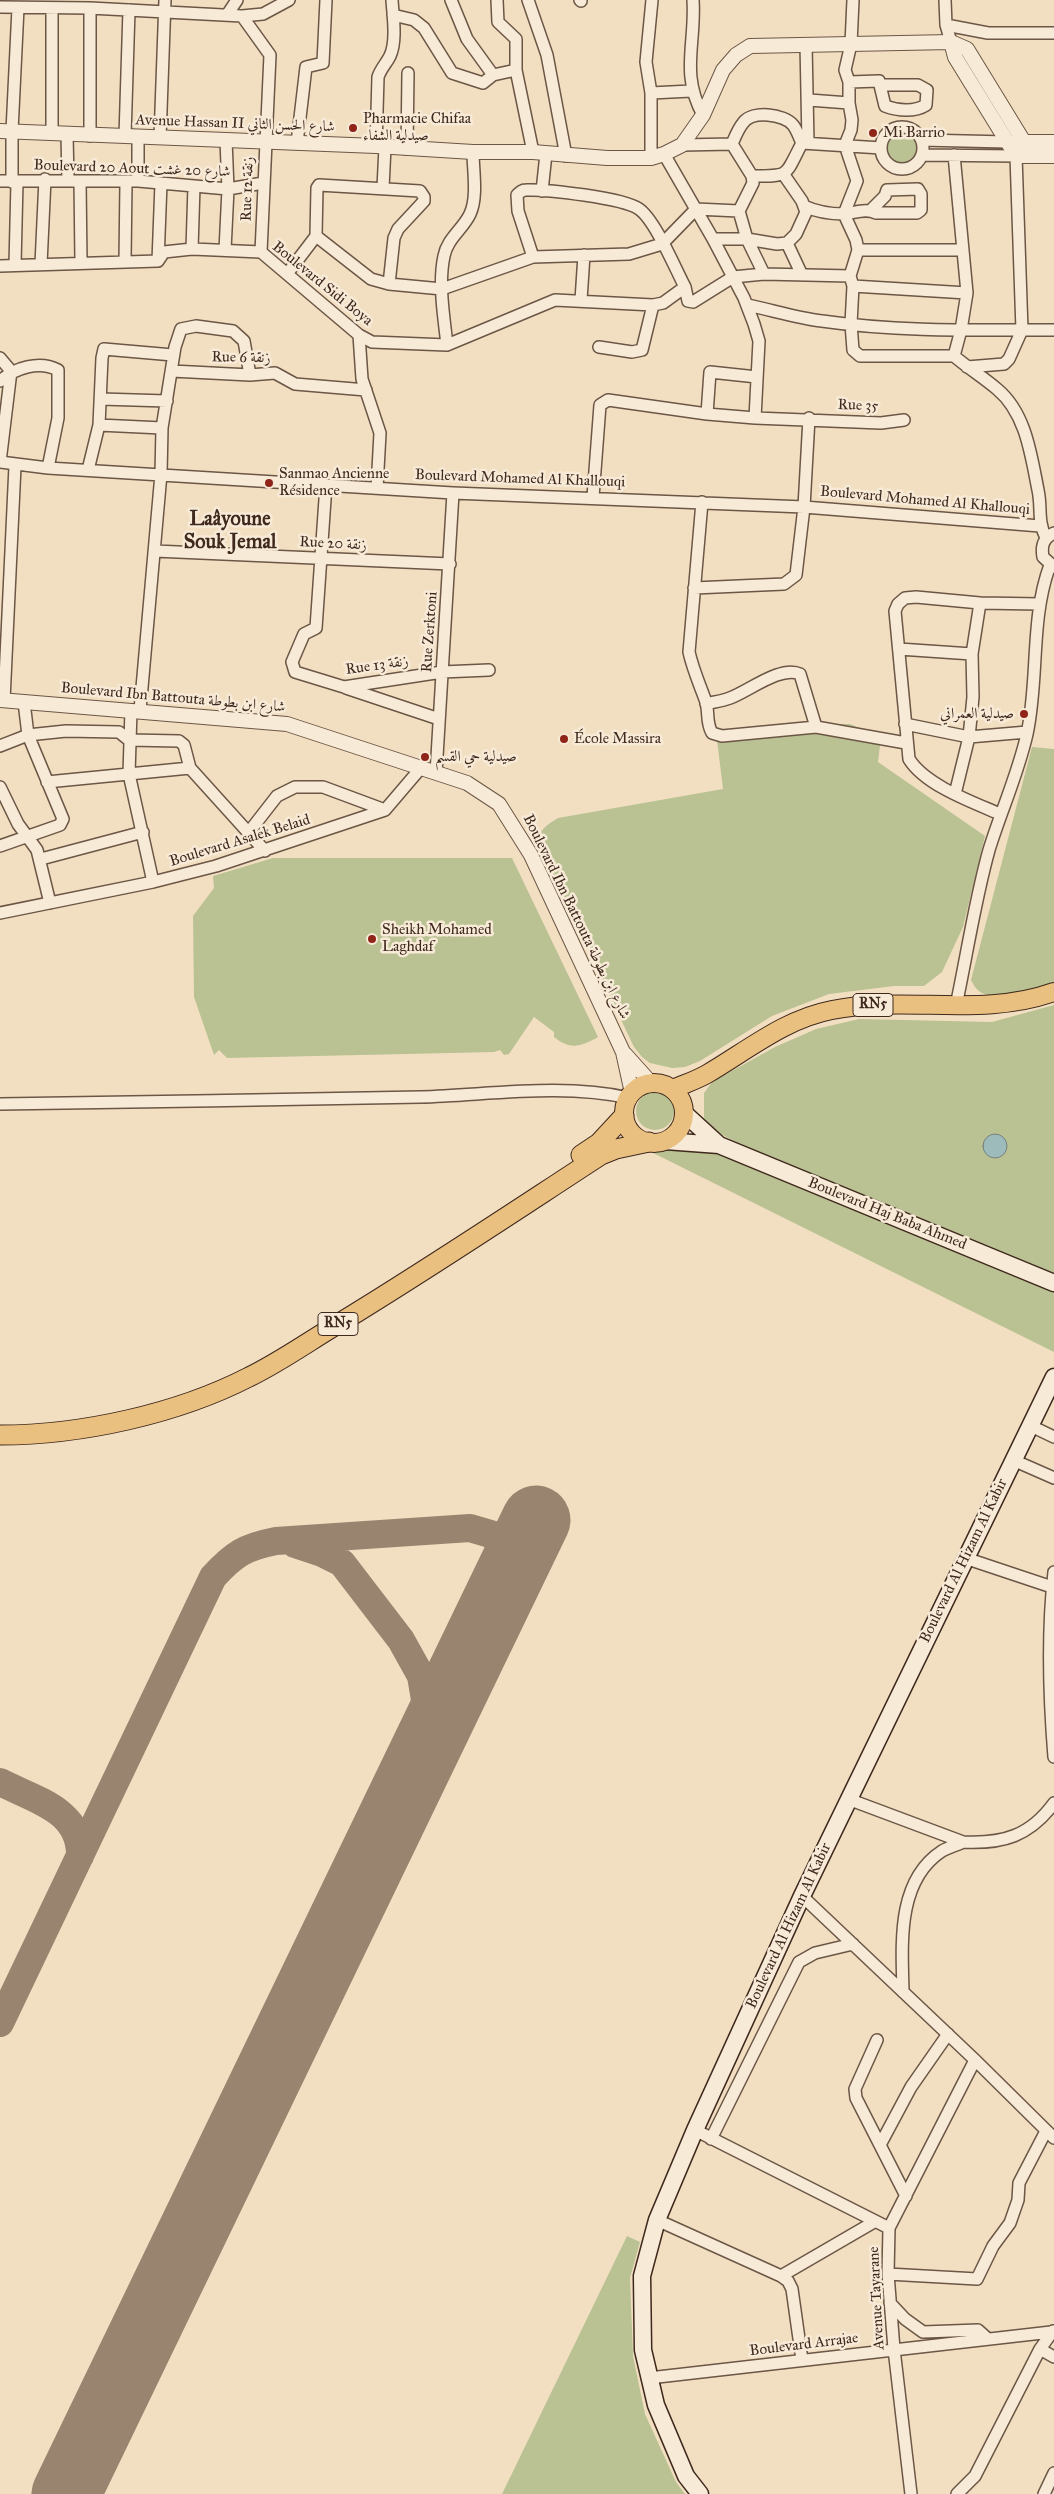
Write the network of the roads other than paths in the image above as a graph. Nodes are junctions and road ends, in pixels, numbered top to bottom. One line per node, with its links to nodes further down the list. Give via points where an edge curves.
1 (237, 0): 18 (street)
2 (289, 0): 20 (street, via 263,14)
3 (326, 0): 48 (street, via 323,63 306,67)
4 (392, 0): 19 (street)
5 (451, 0): 28 (street, via 467,39)
6 (497, 0): 26 (street, via 498,22 516,39)
7 (528, 0): 60 (street, via 550,64)
8 (652, 0): 32 (street, via 646,62)
9 (693, 0): 31 (street)
10 (853, 0): 25 (street)
11 (945, 0): 21 (street)
12 (165, 6): 17 (street); 18 (street); 41 (street)
13 (0, 7): 14 (street)
14 (18, 8): 15 (street); 36 (street)
15 (52, 8): 16 (street); 37 (street)
16 (90, 8): 17 (street); 39 (street)
17 (129, 10): 40 (street)
18 (227, 15): 20 (street)
19 (393, 15): 28 (street, via 414,20 424,28 452,73 483,82); 53 (street, via 392,50 378,77)
20 (242, 16): 44 (street, Rue 12 زنقة, via 270,54)
21 (946, 25): 22 (street, via 988,33); 23 (street)
22 (1054, 33)
23 (952, 42): 25 (street, Avenue Hassan II شارع الحسن الثاني); 45 (street, via 955,57); 46 (street, via 967,49)
24 (806, 44): 25 (street, Avenue Hassan II شارع الحسن الثاني); 33 (street); 35 (street, Avenue Hassan II شارع الحسن الثاني, via 750,46 736,55 723,70)
25 (851, 44): 29 (street, via 845,70)
26 (516, 70): 28 (street); 57 (street)
27 (408, 73): 55 (street)
28 (492, 75)
29 (849, 82): 30 (street, via 879,81); 34 (street)
30 (880, 85)
31 (691, 91): 32 (street); 35 (street)
32 (651, 93): 61 (street)
33 (809, 100): 34 (street); 49 (street)
34 (849, 103): 52 (street, via 851,130)
35 (703, 115): 51 (street, Avenue Hassan II شارع الحسن الثاني)
36 (6, 131): 37 (street, Avenue Hassan II شارع الحسن الثاني); 70 (street)
37 (52, 134): 38 (street, Avenue Hassan II شارع الحسن الثاني)
38 (67, 135): 39 (street, Avenue Hassan II شارع الحسن الثاني); 67 (street)
39 (90, 136): 40 (street, Avenue Hassan II شارع الحسن الثاني)
40 (132, 137): 41 (street, Avenue Hassan II شارع الحسن الثاني); 71 (street)
41 (160, 138): 42 (street, Avenue Hassan II شارع الحسن الثاني)
42 (226, 140): 44 (street, Avenue Hassan II شارع الحسن الثاني); 76 (street)
43 (922, 140): 45 (street); 54 (street, via 913,130 901,126 889,131); 58 (street)
44 (265, 142): 48 (street, Avenue Hassan II شارع الحسن الثاني); 73 (street, Rue 12 زنقة)
45 (1007, 142): 46 (street); 62 (street)
46 (1024, 142): 47 (street); 62 (street)
47 (1054, 142)
48 (297, 143): 53 (street, Avenue Hassan II شارع الحسن الثاني)
49 (805, 143): 50 (street, via 789,121 756,116 743,122); 52 (street); 64 (street)
50 (732, 144): 51 (street); 65 (street)
51 (682, 145): 61 (street, Avenue Hassan II شارع الحسن الثاني)
52 (844, 146): 54 (street); 82 (street, via 857,181)
53 (380, 147): 55 (street, Avenue Hassan II شارع الحسن الثاني); 75 (street)
54 (881, 148): 58 (street, via 885,160 895,168 914,165)
55 (407, 149): 56 (street, Avenue Hassan II شارع الحسن الثاني)
56 (473, 152): 57 (street, Avenue Hassan II شارع الحسن الثاني); 108 (street, via 471,213 444,256)
57 (539, 154): 60 (street, Avenue Hassan II شارع الحسن الثاني); 77 (street)
58 (922, 155): 59 (street)
59 (954, 155): 62 (street); 91 (street)
60 (566, 156): 61 (street, Avenue Hassan II شارع الحسن الثاني)
61 (658, 156): 79 (street)
62 (1022, 156): 63 (street); 115 (street)
63 (1054, 156)
64 (784, 175): 65 (street); 78 (street)
65 (752, 176): 81 (street, via 753,183)
66 (44, 179): 67 (street, Boulevard 20 Aout شارع 20 غشت); 70 (street, Boulevard 20 Aout شارع 20 غشت); 98 (street)
67 (68, 180): 69 (street, Boulevard 20 Aout شارع 20 غشت)
68 (0, 181): 70 (street, Boulevard 20 Aout شارع 20 غشت)
69 (80, 181): 71 (street, Boulevard 20 Aout شارع 20 غشت); 97 (street)
70 (15, 182): 100 (street)
71 (132, 182): 72 (street, Boulevard 20 Aout شارع 20 غشت); 95 (street)
72 (161, 183): 74 (street, Boulevard 20 Aout شارع 20 غشت); 96 (street)
73 (263, 183): 76 (street, Boulevard 20 Aout شارع 20 غشت); 92 (street, Rue 12 زنقة)
74 (194, 186): 76 (street, Boulevard 20 Aout شارع 20 غشت); 88 (street)
75 (383, 188): 83 (street, via 322,185 316,188); 106 (street, via 420,191 424,197 394,238)
76 (228, 189): 89 (street)
77 (542, 191): 87 (street, via 611,200 638,208 649,218); 94 (street, via 526,190 517,195 518,212)
78 (804, 206): 82 (street, via 818,212); 86 (street, via 806,212 796,234)
79 (696, 209): 81 (street); 84 (street); 87 (street)
80 (871, 210): 82 (street)
81 (739, 212): 85 (street)
82 (844, 214): 90 (street)
83 (316, 236): 101 (street); 106 (street, via 359,272)
84 (713, 239): 85 (street); 104 (street)
85 (747, 239): 86 (street); 102 (street)
86 (787, 243): 103 (street)
87 (662, 244): 93 (street, via 629,254); 107 (street)
88 (192, 249): 89 (street, Boulevard Sidi Boya); 96 (street, Boulevard Sidi Boya, via 164,252)
89 (225, 250): 92 (street, Boulevard Sidi Boya)
90 (858, 250): 91 (street); 105 (street)
91 (962, 250): 109 (street)
92 (260, 252): 101 (street, Boulevard Sidi Boya)
93 (584, 255): 94 (street); 110 (street)
94 (533, 256): 108 (street)
95 (125, 261): 96 (street, Boulevard Sidi Boya); 97 (street, Boulevard Sidi Boya)
96 (158, 261)
97 (81, 262): 98 (street, Boulevard Sidi Boya)
98 (41, 264): 100 (street, Boulevard Sidi Boya)
99 (0, 266): 100 (street, Boulevard Sidi Boya)
100 (15, 266)
101 (287, 274): 117 (street, Boulevard Sidi Boya)
102 (764, 274): 103 (street); 104 (street)
103 (802, 276): 105 (street)
104 (733, 277): 107 (street, via 693,302 688,301); 112 (street)
105 (852, 281): 109 (street); 113 (street)
106 (389, 284): 108 (street)
107 (685, 287): 111 (street, Boulevard Sidi Boya, via 664,303)
108 (442, 289): 118 (street)
109 (967, 293): 114 (street)
110 (581, 300): 111 (street, Boulevard Sidi Boya); 118 (street, Boulevard Sidi Boya, via 554,300)
111 (653, 305): 119 (street, via 642,350 632,352)
112 (747, 305): 113 (street); 127 (street, via 759,341)
113 (851, 324): 114 (street); 121 (street, via 853,350 860,356)
114 (962, 330): 115 (street); 121 (street)
115 (1022, 330): 116 (street); 123 (street, via 1004,364)
116 (1054, 330)
117 (359, 335): 118 (street, Boulevard Sidi Boya, via 372,342); 129 (street, via 360,365)
118 (446, 345)
119 (599, 347)
120 (174, 355): 125 (street); 126 (street, via 184,327 233,331 244,341); 130 (street, via 104,349)
121 (954, 356): 123 (street)
122 (0, 358): 124 (street)
123 (967, 367): 149 (street, via 998,390 1016,412 1030,448 1039,495)
124 (11, 371): 128 (street); 138 (street); 140 (street, via 22,367 58,370 58,418)
125 (172, 371): 126 (street, Rue 6 زنقة); 131 (street)
126 (250, 375): 129 (street, Rue 6 زنقة, via 275,373 295,384)
127 (757, 376): 132 (street, via 710,372); 133 (street)
128 (0, 381)
129 (366, 390): 144 (street, via 380,433)
130 (101, 399): 131 (street); 136 (street)
131 (167, 401): 137 (street)
132 (707, 414): 133 (street, Rue 35); 146 (street, Rue 35, via 608,400 603,402 600,405)
133 (755, 418): 134 (street, Rue 35)
134 (810, 418): 135 (street, Rue 35, via 881,423); 148 (street)
135 (904, 420)
136 (100, 425): 137 (street); 141 (street)
137 (162, 428): 142 (street)
138 (0, 462): 139 (street, Boulevard Mohamed Al Khallouqi)
139 (16, 466): 140 (street, Boulevard Mohamed Al Khallouqi); 163 (street)
140 (48, 468): 141 (street, Boulevard Mohamed Al Khallouqi)
141 (88, 470): 142 (street, Boulevard Mohamed Al Khallouqi)
142 (161, 474): 143 (street, Boulevard Mohamed Al Khallouqi); 151 (street)
143 (326, 485): 144 (street, Boulevard Mohamed Al Khallouqi); 152 (street)
144 (377, 488): 145 (street, Boulevard Mohamed Al Khallouqi)
145 (453, 493): 146 (street, Boulevard Mohamed Al Khallouqi); 153 (street, Rue Zerktoni)
146 (593, 497): 147 (street, Boulevard Mohamed Al Khallouqi)
147 (702, 502): 148 (street, Boulevard Mohamed Al Khallouqi); 155 (street)
148 (804, 507): 149 (street, Boulevard Mohamed Al Khallouqi); 155 (street, via 796,575 792,579 772,586)
149 (1040, 526): 150 (street)
150 (1050, 536): 154 (street, via 1041,547 1043,558)
151 (155, 551): 152 (street, Rue 20 زنقة); 166 (street)
152 (322, 559): 153 (street, Rue 20 زنقة); 162 (street, Rue 13 زنقة, via 316,628 304,634 292,662 300,676)
153 (450, 564): 161 (street, Rue Zerktoni)
154 (1052, 566): 157 (street, via 1044,581)
155 (694, 588): 165 (street, via 689,652)
156 (980, 603): 157 (street); 158 (street, via 905,598 896,611); 159 (street)
157 (1040, 604): 170 (street)
158 (899, 649): 159 (street); 168 (street)
159 (972, 654): 172 (street, via 973,697)
160 (489, 670): 161 (street, Rue 13 زنقة)
161 (442, 672): 162 (street, Rue 13 زنقة); 167 (street, Rue Zerktoni)
162 (344, 687): 167 (street)
163 (2, 700): 164 (street, Boulevard Ibn Battouta شارع ابن بطوطة)
164 (24, 702): 166 (street, Boulevard Ibn Battouta شارع ابن بطوطة); 171 (street)
165 (706, 704): 169 (street, via 708,726 712,733 722,736); 169 (street, via 730,698 779,674 793,671 800,674)
166 (136, 710): 173 (street); 177 (street, Boulevard Ibn Battouta شارع ابن بطوطة, via 287,724)
167 (439, 720): 178 (street, Rue Zerktoni)
168 (905, 724): 172 (street); 174 (street)
169 (816, 727): 174 (street)
170 (1027, 732): 172 (street); 184 (street, via 1018,769)
171 (28, 735): 173 (street, via 66,731 119,732); 175 (street); 180 (street)
172 (969, 737): 182 (street)
173 (129, 740): 176 (street, via 179,741 184,745); 179 (street)
174 (906, 743): 182 (street, via 914,768)
175 (0, 746)
176 (190, 768): 179 (street); 186 (street)
177 (420, 769): 178 (street, Boulevard Ibn Battouta شارع ابن بطوطة); 183 (street)
178 (436, 773): 196 (street, Boulevard Ibn Battouta شارع ابن بطوطة, via 483,792 499,804 510,819 531,855)
179 (129, 774): 180 (street); 185 (street)
180 (47, 782): 187 (street, via 63,822)
181 (0, 787): 187 (street)
182 (955, 794): 184 (street)
183 (385, 810): 186 (street, via 323,787 295,787 277,796); 189 (street, Boulevard Asalek Belaid)
184 (1000, 814): 195 (street, via 986,862)
185 (143, 832): 190 (street); 191 (street)
186 (249, 832): 189 (street)
187 (28, 837): 188 (street); 190 (street)
188 (0, 846)
189 (265, 851): 191 (street, Boulevard Asalek Belaid)
190 (41, 859): 192 (street)
191 (154, 882): 192 (street, Boulevard Asalek Belaid)
192 (50, 903): 193 (street, Boulevard Asalek Belaid)
193 (0, 913)
194 (1054, 992): 195 (main road, RN5, via 1018,1002)
195 (956, 1006): 197 (main road, RN5, via 884,1004 830,1010 772,1033)
196 (623, 1052): 198 (street); 201 (street)
197 (706, 1074): 199 (main road, RN5); 202 (main road, RN5)
198 (651, 1083): 199 (main road); 201 (main road, RN5, via 638,1088)
199 (672, 1089): 202 (main road, via 682,1100)
200 (0, 1104): 201 (street, via 602,1092)
201 (627, 1104): 203 (main road, via 632,1133); 208 (highway, RN5, via 599,1143 236,1371 173,1395 108,1411 64,1419)
202 (684, 1110): 203 (main road, RN5, via 679,1130); 204 (main road)
203 (657, 1142): 204 (main road); 210 (highway, RN5, via 616,1148 601,1155 373,1303 249,1378 152,1413 96,1426)
204 (719, 1145): 205 (main road, Boulevard Haj Baba Ahmed)
205 (1054, 1283)
206 (1054, 1377): 207 (main road, Boulevard Al Hizam Al Kabir)
207 (1049, 1400): 209 (main road, Boulevard Al Hizam Al Kabir)
208 (0, 1423)
209 (1030, 1426): 211 (street); 212 (main road, Boulevard Al Hizam Al Kabir)
210 (0, 1435)
211 (1054, 1437)
212 (1014, 1460): 213 (street); 214 (main road, Boulevard Al Hizam Al Kabir)
213 (1054, 1478)
214 (965, 1558): 216 (street); 220 (main road, Boulevard Al Hizam Al Kabir)
215 (1054, 1572): 216 (street)
216 (1052, 1587): 217 (street)
217 (1052, 1634): 218 (street)
218 (1052, 1697): 219 (street)
219 (1054, 1757)
220 (848, 1799): 222 (street); 223 (main road, Boulevard Al Hizam Al Kabir)
221 (1054, 1803): 222 (street, via 1042,1820 1028,1830 1002,1840)
222 (964, 1842): 225 (street, via 942,1851 927,1865 915,1884 905,1911)
223 (802, 1896): 224 (street); 229 (main road, Boulevard Al Hizam Al Kabir)
224 (853, 1944): 225 (street); 231 (street, via 815,1952 799,1962)
225 (903, 1992): 226 (street)
226 (948, 2034): 228 (street); 232 (street, via 911,2087)
227 (877, 2040): 232 (street, via 855,2089 856,2098)
228 (975, 2060): 230 (street); 233 (street, Avenue Tayarane)
229 (695, 2130): 231 (street); 234 (main road, Boulevard Al Hizam Al Kabir)
230 (1051, 2137): 237 (street, via 1019,2183 1018,2200 1010,2223 993,2246 977,2279)
231 (711, 2139): 235 (street)
232 (880, 2145): 233 (street)
233 (906, 2196): 236 (street, Avenue Tayarane)
234 (657, 2220): 238 (street); 246 (main road, Boulevard Al Hizam Al Kabir, via 642,2276 643,2350)
235 (874, 2222): 236 (street); 238 (street)
236 (889, 2228): 237 (street, Avenue Tayarane)
237 (888, 2274): 239 (street, Avenue Tayarane)
238 (780, 2276): 245 (street, via 792,2289)
239 (890, 2302): 241 (street, via 904,2319 923,2332 978,2330); 242 (street, Avenue Tayarane)
240 (1053, 2331): 241 (street, Boulevard Arrajae); 243 (street)
241 (988, 2339): 242 (street, Boulevard Arrajae)
242 (894, 2349): 245 (street, Boulevard Arrajae); 249 (street, Avenue Tayarane)
243 (1040, 2349): 244 (street); 250 (street, via 975,2476)
244 (1054, 2357)
245 (802, 2360): 246 (street, Boulevard Arrajae)
246 (649, 2378): 248 (main road, Boulevard Al Hizam Al Kabir, via 656,2405 686,2476)
247 (1054, 2473): 251 (street)
248 (700, 2494)
249 (911, 2494)
250 (957, 2494)
251 (1044, 2494)

